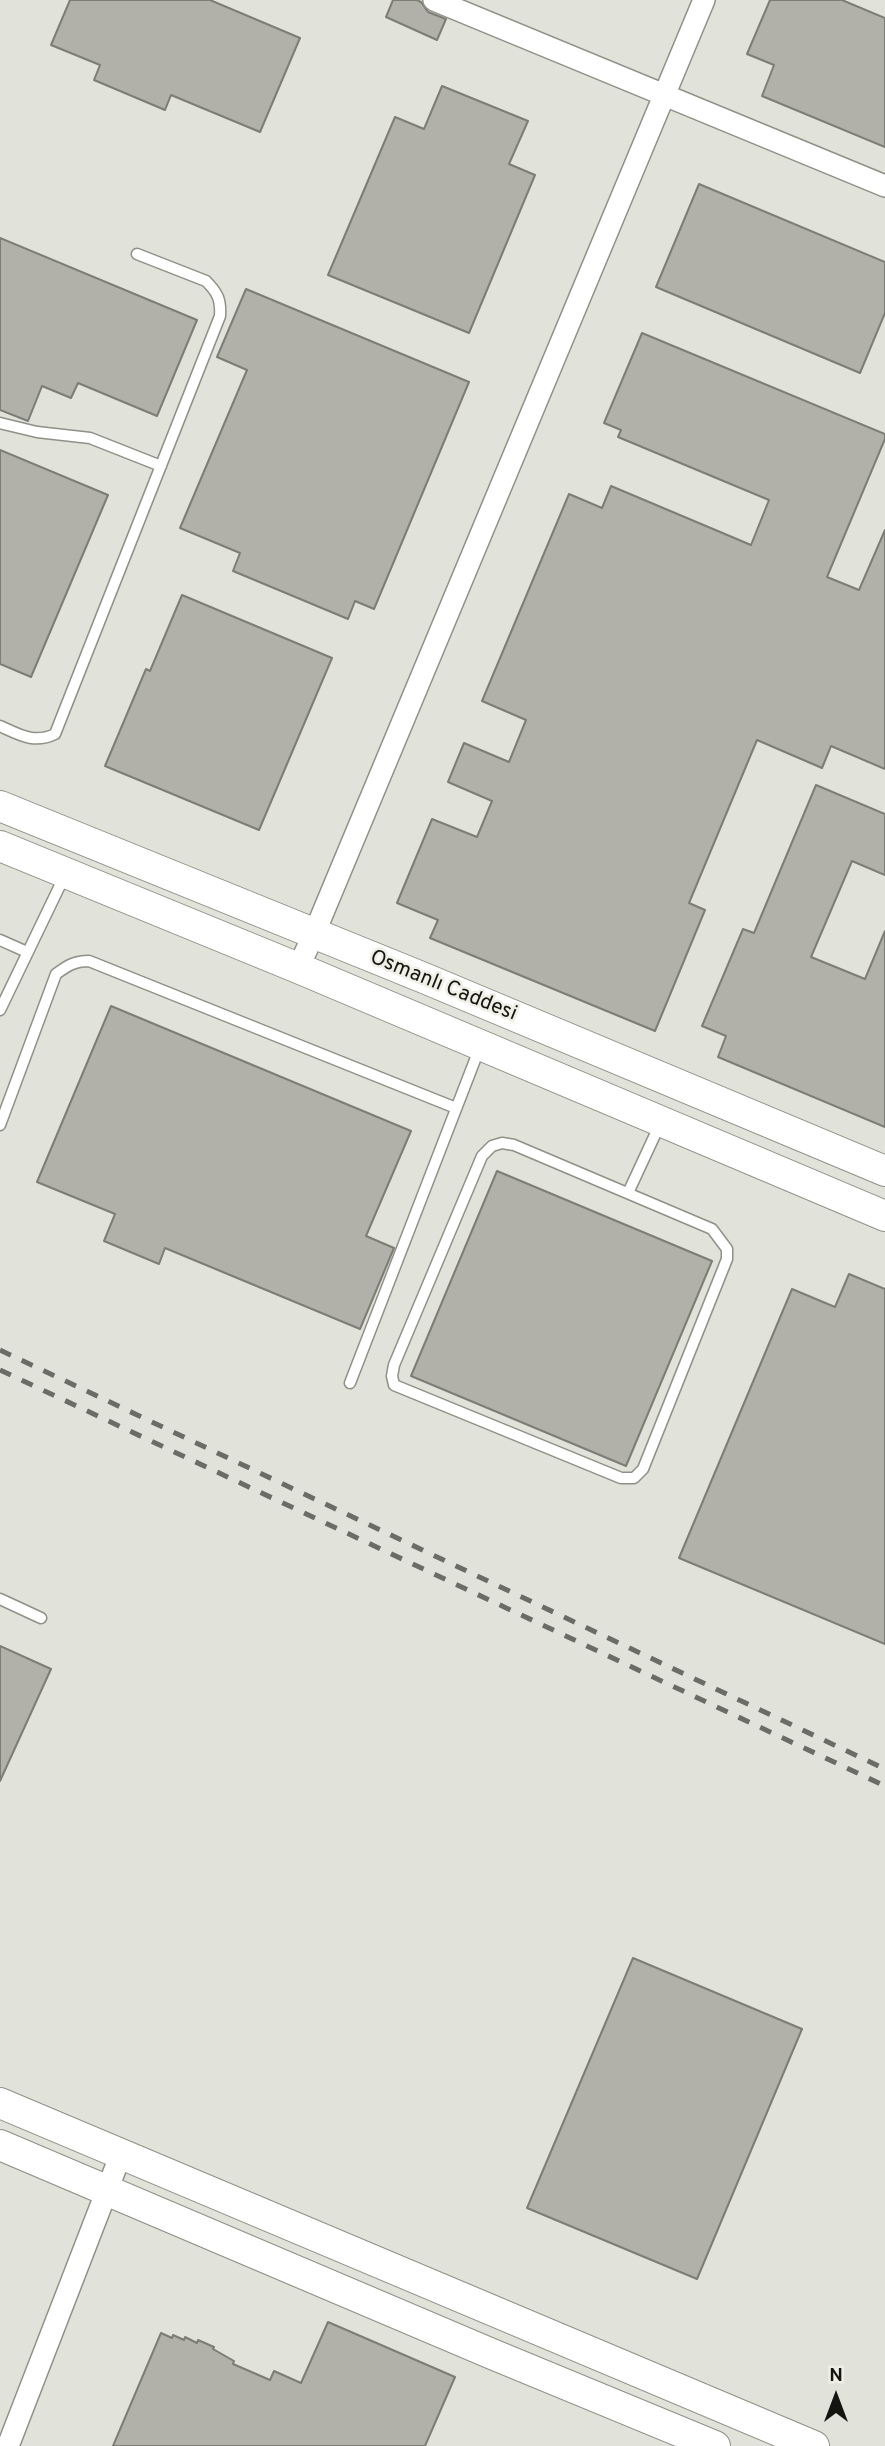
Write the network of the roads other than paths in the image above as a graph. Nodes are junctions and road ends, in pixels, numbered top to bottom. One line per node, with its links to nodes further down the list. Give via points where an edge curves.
1 (434, 0): 3 (street)
2 (704, 0): 3 (street)
3 (664, 95): 4 (street); 12 (street)
4 (885, 186)
5 (136, 254): 7 (lane, via 206,281 220,301 220,316)
6 (0, 423): 7 (lane, via 90,438)
7 (161, 466): 8 (lane, via 55,734 44,739 26,737)
8 (0, 726)
9 (0, 806): 12 (street, Osmanlı Caddesi)
10 (0, 846): 11 (street)
11 (66, 873): 14 (lane); 15 (street)
12 (314, 934): 15 (street); 18 (street, Osmanlı Caddesi)
13 (0, 940): 14 (lane)
14 (27, 953): 16 (lane)
15 (298, 968): 17 (street)
16 (0, 1010)
17 (481, 1045): 19 (lane); 20 (street)
18 (709, 1098): 22 (street); 23 (street, Osmanlı Caddesi)
19 (456, 1108): 21 (lane, via 89,961 79,961 56,974); 26 (lane)
20 (661, 1121): 22 (street); 24 (lane)
21 (0, 1125)
22 (693, 1135): 25 (street)
23 (885, 1171)
24 (628, 1193): 24 (lane, via 712,1229 727,1249 727,1259 643,1469 634,1478 621,1478 394,1385 394,1365 482,1156 492,1146 514,1145)
25 (885, 1216)
26 (350, 1383)
27 (0, 1599): 28 (lane)
28 (41, 1618)
29 (0, 2103): 31 (street)
30 (0, 2145): 32 (street)
31 (121, 2154): 32 (street); 35 (street)
32 (107, 2190): 33 (street); 34 (street)
33 (8, 2446)
34 (715, 2446)
35 (814, 2446)

